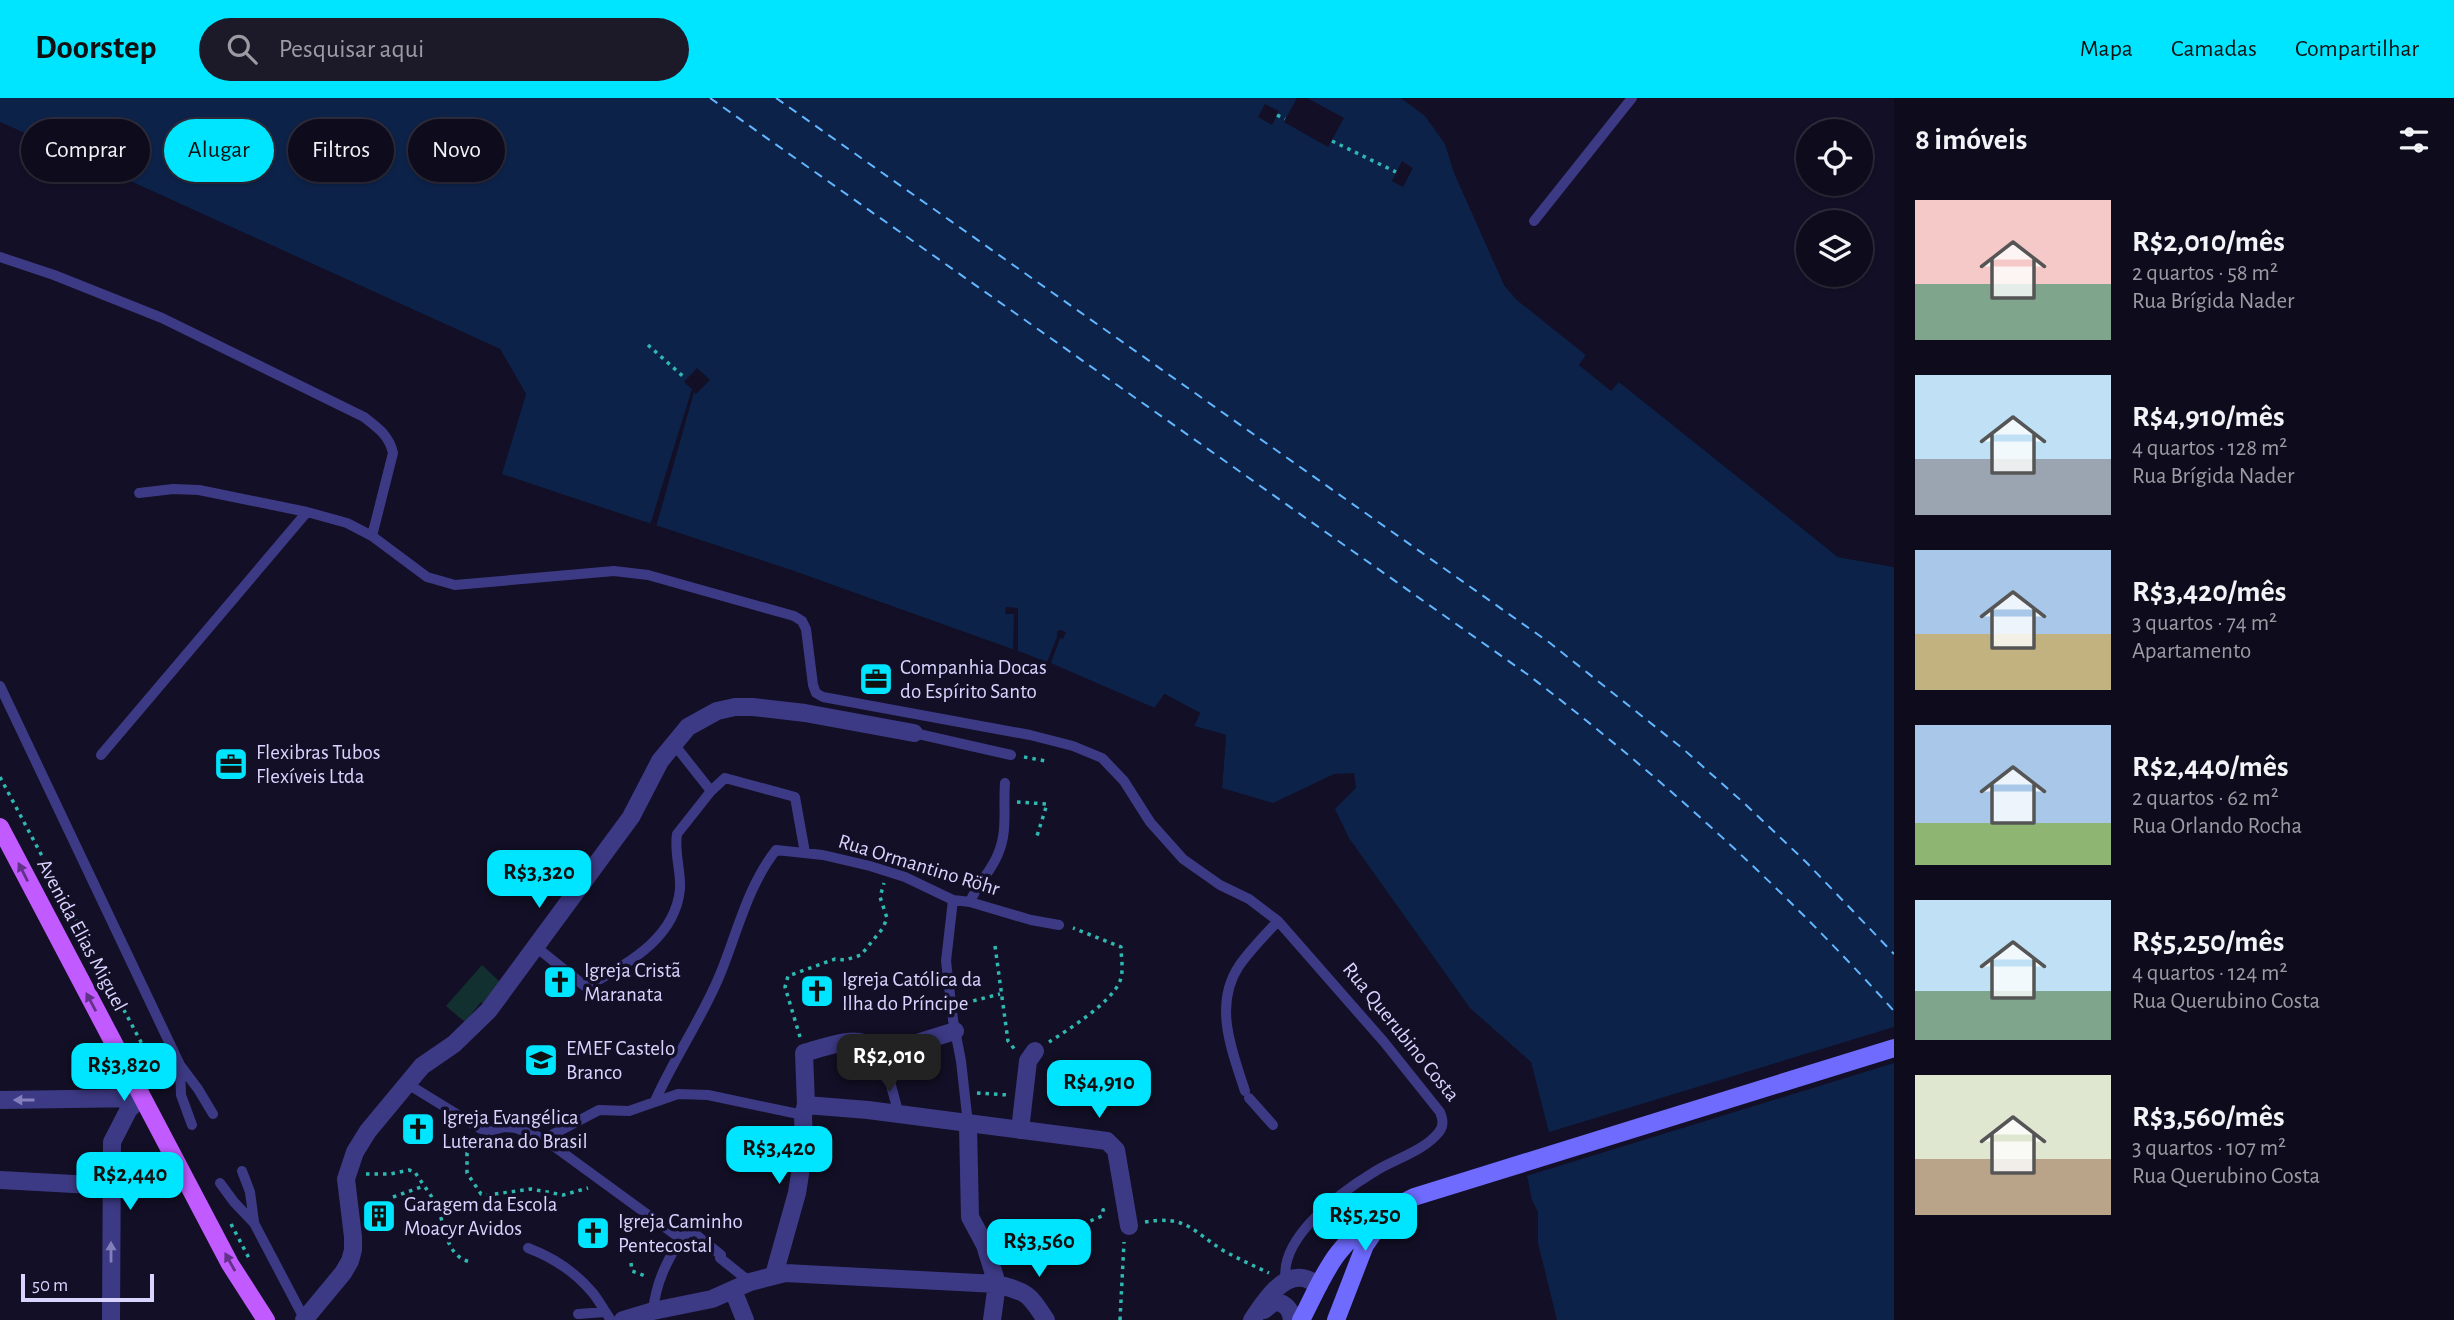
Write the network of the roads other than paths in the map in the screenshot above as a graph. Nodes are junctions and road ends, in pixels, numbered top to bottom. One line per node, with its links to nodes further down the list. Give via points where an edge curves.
1 (1632, 98): 2 (lane)
2 (1534, 221)
3 (0, 257): 6 (lane, via 162,318 381,429 393,453)
4 (139, 493): 5 (lane, via 199,490)
5 (307, 512): 6 (lane, via 347,523); 10 (lane)
6 (372, 536): 18 (lane, via 427,577 455,586 614,571 648,575 794,616 806,629 816,693 1030,735 1101,758 1183,859)
7 (0, 686): 25 (lane)
8 (914, 733): 9 (street, via 805,713 736,707 699,720); 11 (lane)
9 (673, 743): 13 (lane); 20 (street, via 631,817)
10 (101, 755)
11 (1011, 755)
12 (1005, 783): 17 (lane, via 1005,828 999,854)
13 (711, 792): 15 (lane, via 725,778 795,797); 20 (lane, via 677,835 680,892 670,923 640,955 586,987)
14 (0, 827): 28 (main road, Avenida Elias Miguel, one-way to 14)
15 (805, 853): 16 (lane, Rua Ormantino Röhr, via 887,870); 31 (lane, Rua Ormantino Röhr, via 776,850 759,872 719,977)
16 (953, 900): 17 (lane, Rua Ormantino Röhr); 21 (lane, via 946,954)
17 (970, 902): 19 (lane, Rua Ormantino Röhr)
18 (1278, 921): 37 (lane, via 1237,968 1225,1018 1247,1094); 51 (lane, Rua Querubino Costa, via 1384,1042 1443,1119 1435,1136 1350,1188 1307,1226 1290,1251)
19 (1059, 925)
20 (536, 947): 27 (street, via 479,1022)
21 (955, 1031): 23 (street); 36 (lane)
22 (1894, 1048): 45 (main road)
23 (876, 1056): 26 (street); 32 (street, via 869,1046 853,1041 804,1053)
24 (1032, 1056): 38 (street)
25 (180, 1065): 33 (lane); 35 (lane, via 181,1096)
26 (888, 1074): 34 (lane)
27 (406, 1083): 39 (lane, via 481,1129 516,1128); 61 (street, via 355,1152 347,1189 353,1250 343,1273)
28 (141, 1098): 30 (street); 40 (street, via 120,1122); 60 (main road, Avenida Elias Miguel, one-way to 28, via 240,1281)
29 (0, 1100): 30 (street, one-way to 29)
30 (85, 1100): 40 (street, via 105,1109)
31 (655, 1101): 32 (lane, via 678,1094); 39 (lane, via 629,1111 599,1110)
32 (805, 1110): 34 (street); 50 (street, via 797,1193)
33 (213, 1114)
34 (899, 1116): 36 (street)
35 (192, 1125)
36 (968, 1125): 38 (street); 53 (street, via 970,1217)
37 (1273, 1125)
38 (1020, 1130): 47 (street, via 1113,1144)
39 (544, 1139): 48 (lane)
40 (112, 1142): 44 (street)
41 (242, 1171): 46 (lane)
42 (0, 1180): 44 (street)
43 (220, 1183): 46 (lane)
44 (111, 1186): 59 (street, one-way to 44)
45 (1394, 1206): 54 (main road, via 1339,1252); 69 (main road, via 1371,1234)
46 (254, 1223): 61 (lane)
47 (1129, 1224)
48 (681, 1239): 52 (lane, via 690,1230); 56 (lane, via 667,1260)
49 (528, 1248): 58 (lane, via 552,1257 568,1270 593,1292)
50 (774, 1275): 52 (street); 53 (street)
51 (1286, 1281): 54 (street, via 1303,1278); 66 (street)
52 (750, 1282): 55 (street)
53 (997, 1284): 64 (street); 65 (street, via 1025,1292)
54 (1319, 1286): 68 (main road); 69 (main road, via 1332,1304)
55 (733, 1290): 56 (street); 63 (street)
56 (653, 1311): 62 (street)
57 (578, 1314): 58 (lane)
58 (608, 1316)
59 (111, 1320)
60 (266, 1320)
61 (305, 1320)
62 (623, 1320)
63 (745, 1320)
64 (992, 1320)
65 (1046, 1320)
66 (1253, 1320): 67 (street, via 1275,1301 1284,1303)
67 (1292, 1320)
68 (1301, 1320)
69 (1334, 1320)

